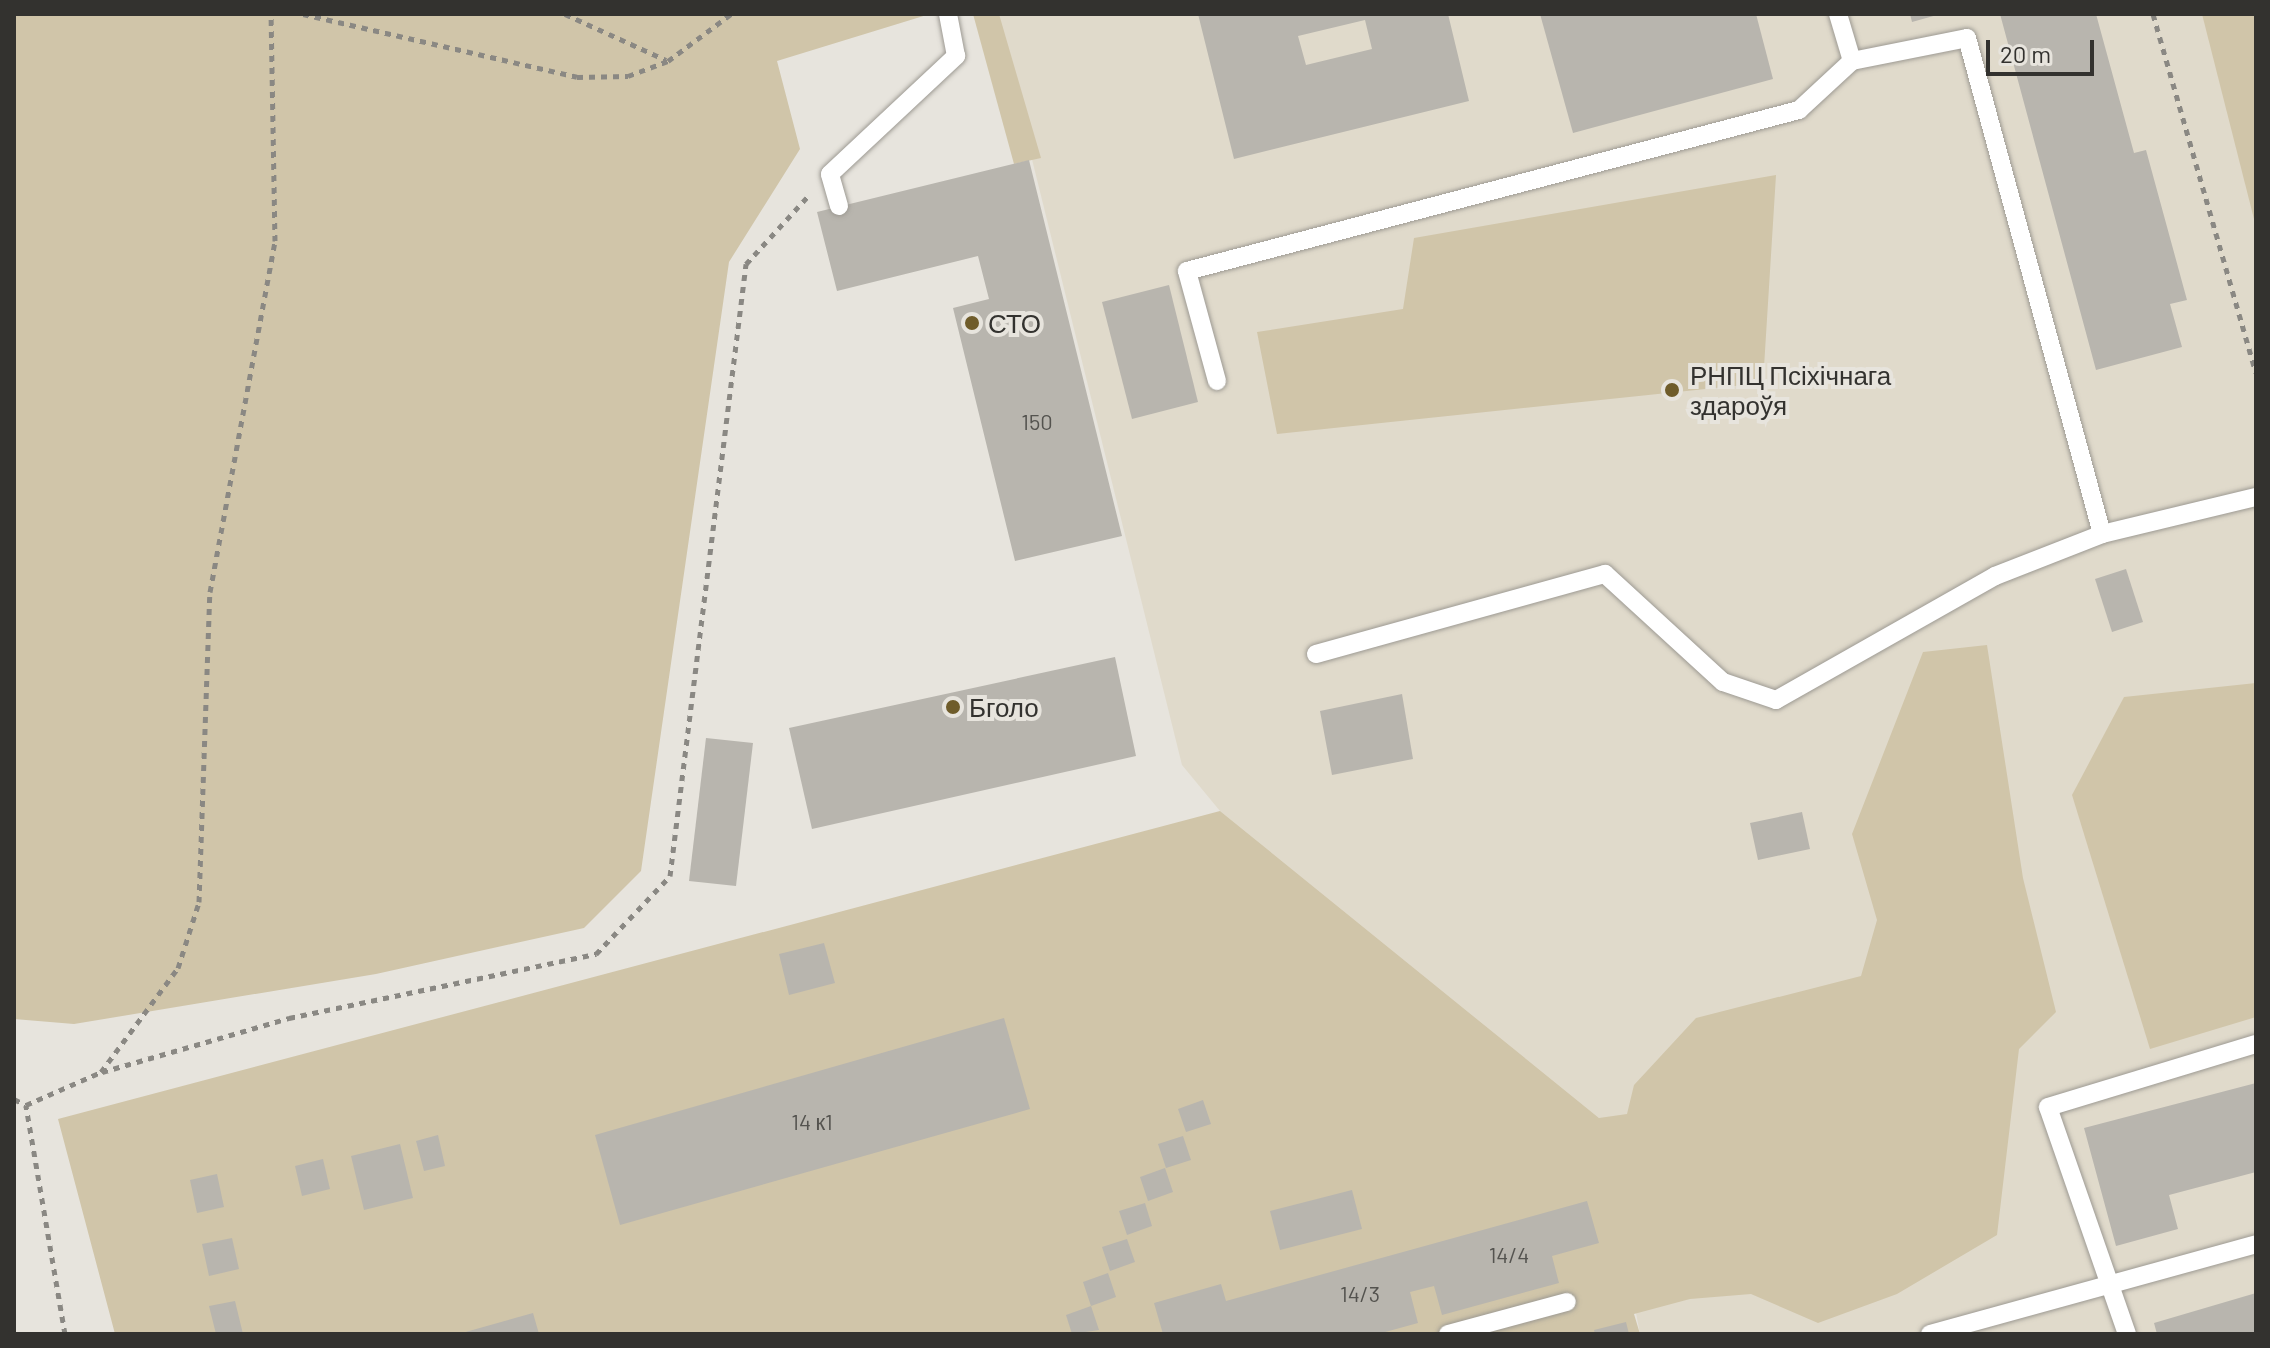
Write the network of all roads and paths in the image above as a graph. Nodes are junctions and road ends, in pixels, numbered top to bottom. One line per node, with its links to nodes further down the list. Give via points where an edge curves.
1 (271, 14): 18 (path, via 275,241 210,592 199,902 178,968)
2 (303, 14): 8 (path, via 577,77 628,76)
3 (565, 14): 8 (path)
4 (731, 14): 8 (path)
5 (948, 14): 10 (lane, via 956,56)
6 (1838, 14): 9 (lane)
7 (2153, 14): 12 (path)
8 (668, 61)
9 (1852, 61): 13 (lane, via 1799,110 1187,271); 15 (lane, via 1967,38)
10 (830, 174): 11 (lane); 18 (path, via 746,264 670,876 596,954 289,1018)
11 (839, 206)
12 (2256, 373)
13 (1217, 381)
14 (2256, 497): 15 (lane)
15 (2102, 534): 16 (lane, via 1995,576 1776,700 1723,682 1605,574)
16 (1316, 654)
17 (2256, 1044): 22 (lane, via 2048,1107)
18 (101, 1072): 20 (path)
19 (14, 1099): 20 (path)
20 (26, 1105): 24 (path)
21 (2256, 1244): 22 (lane)
22 (2108, 1289): 26 (lane); 27 (lane)
23 (1567, 1302): 25 (lane)
24 (65, 1334)
25 (1448, 1334)
26 (1930, 1334)
27 (2127, 1334)

